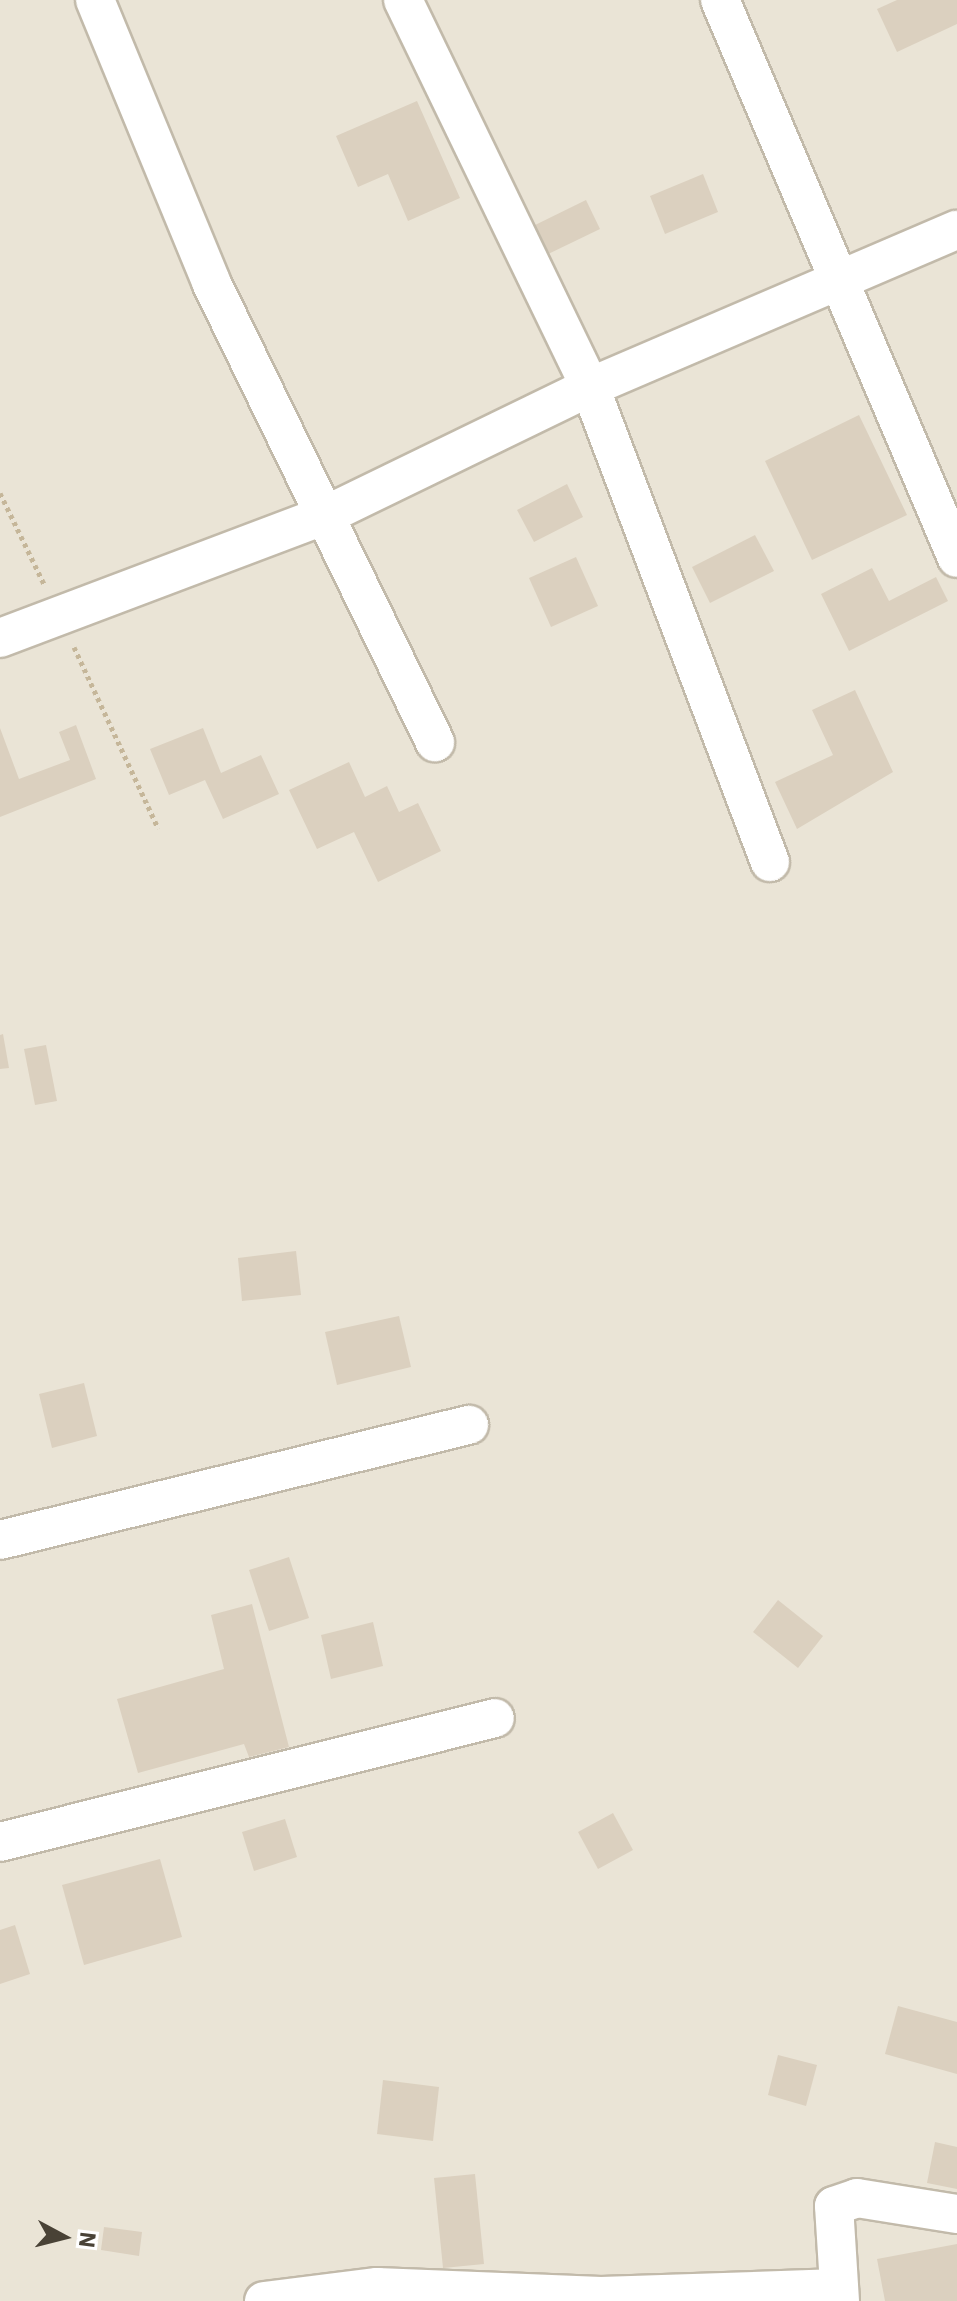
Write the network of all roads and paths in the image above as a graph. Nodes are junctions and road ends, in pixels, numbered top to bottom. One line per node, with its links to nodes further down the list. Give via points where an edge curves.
1 (95, 0): 8 (street, via 211,282)
2 (403, 0): 6 (street)
3 (720, 0): 5 (street)
4 (957, 230): 5 (street)
5 (840, 281): 6 (street); 9 (street)
6 (590, 387): 8 (street); 14 (street)
7 (0, 493): 10 (path)
8 (328, 514): 10 (street); 12 (street)
9 (957, 558)
10 (60, 618): 11 (street); 13 (path)
11 (0, 638)
12 (435, 742)
13 (158, 828)
14 (770, 862)
15 (469, 1425): 16 (street)
16 (0, 1540)
17 (495, 1718): 18 (street)
18 (0, 1842)
19 (957, 2214): 20 (street, via 844,2200 834,2206)
20 (840, 2294): 21 (street, via 601,2296 377,2287)
21 (264, 2301)

